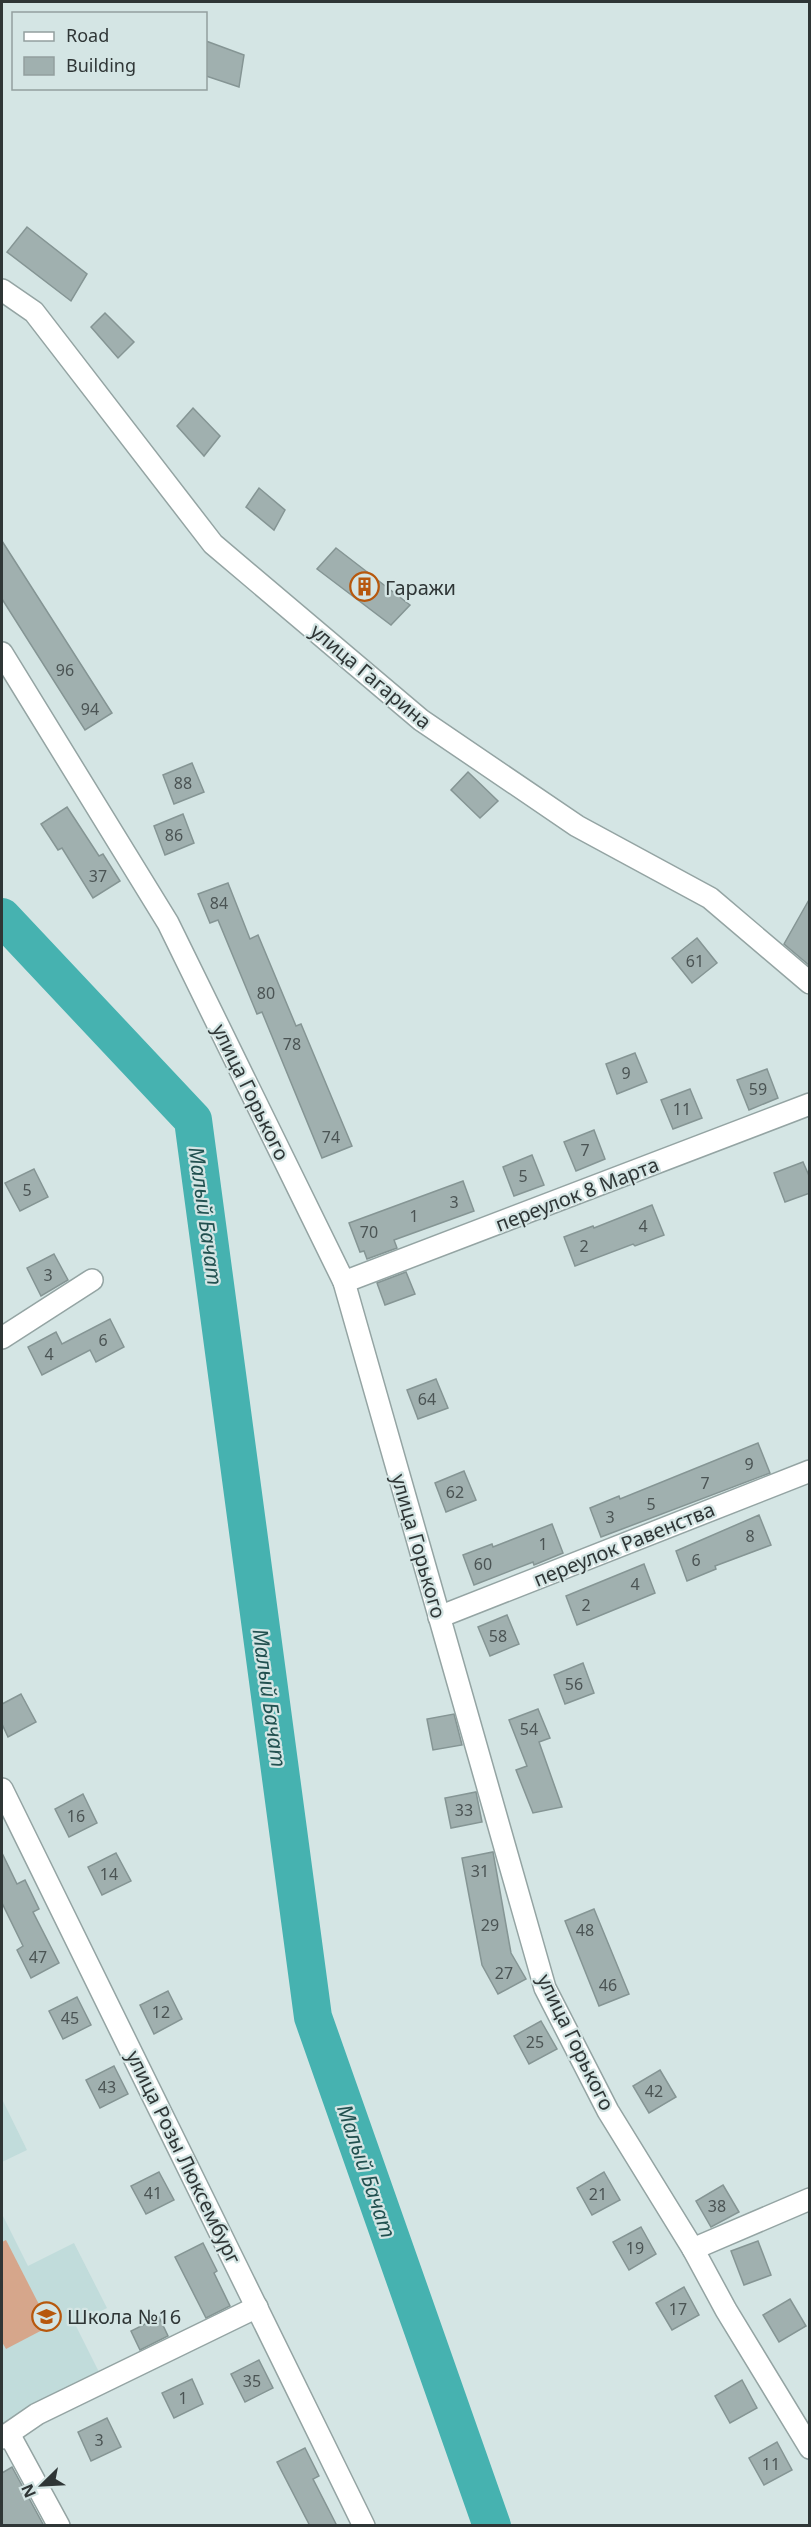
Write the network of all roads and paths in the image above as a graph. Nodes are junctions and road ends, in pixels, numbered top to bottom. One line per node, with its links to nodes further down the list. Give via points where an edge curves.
1 (2, 290): 3 (street, улица Гагарина, via 34,312 213,544 421,720 576,826 710,898)
2 (2, 653): 6 (street, улица Горького, via 168,923)
3 (810, 983)
4 (810, 1104): 6 (street, переулок 8 Марта)
5 (92, 1280): 7 (street)
6 (344, 1282): 9 (street, улица Горького)
7 (2, 1338)
8 (810, 1471): 9 (street, переулок Равенства)
9 (439, 1617): 12 (street, улица Горького, via 545,1988 608,2111)
10 (2, 1789): 13 (street, улица Розы Люксембург)
11 (810, 2199): 12 (street)
12 (693, 2248): 15 (street, улица Горького)
13 (257, 2307): 14 (street, via 37,2414); 17 (street, улица Розы Люксембург)
14 (5, 2436): 16 (street)
15 (810, 2448)
16 (58, 2526)
17 (364, 2526)

